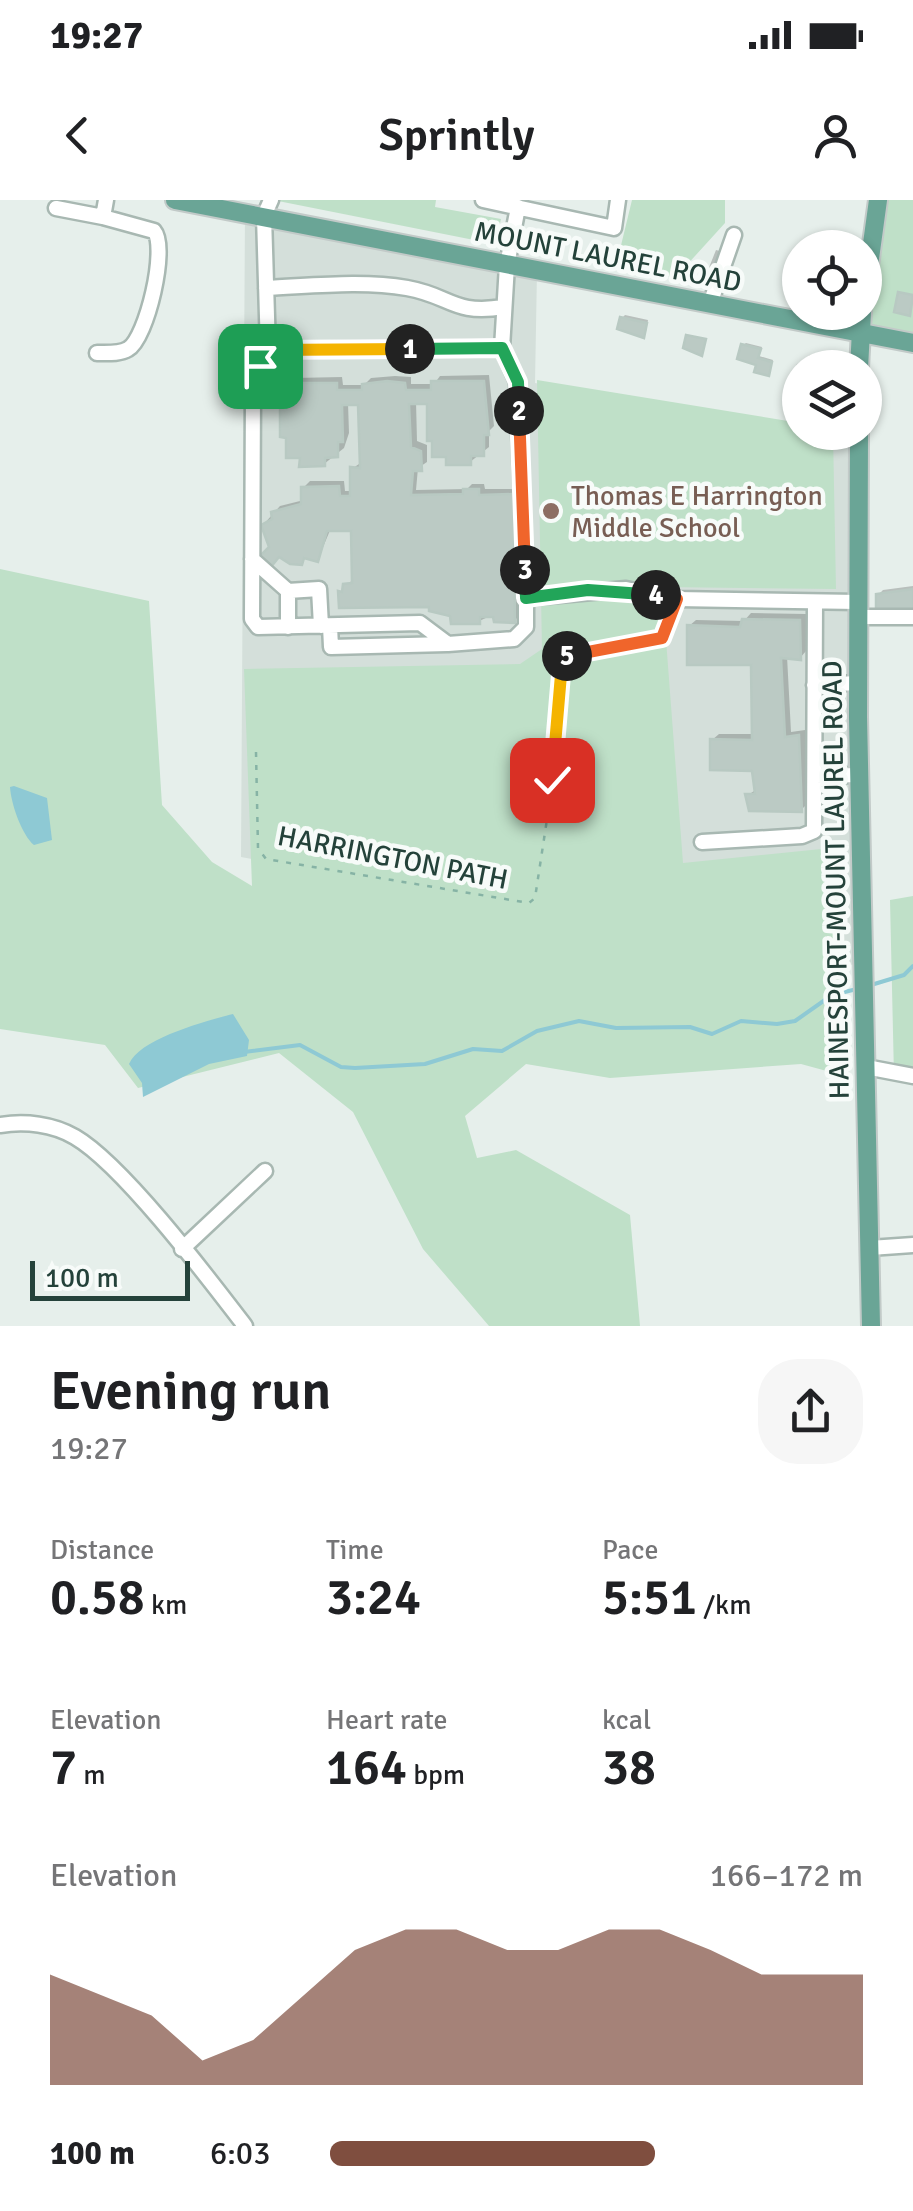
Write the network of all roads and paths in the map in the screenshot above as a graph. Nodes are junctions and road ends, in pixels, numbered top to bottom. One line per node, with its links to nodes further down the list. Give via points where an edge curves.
1 (106, 200): 9 (street)
2 (174, 200): 8 (main road, MOUNT LAUREL ROAD)
3 (483, 200): 6 (street)
4 (618, 200): 6 (street, via 614,228)
5 (878, 200): 10 (main road)
6 (518, 207): 12 (street)
7 (56, 208): 9 (street)
8 (268, 208): 12 (main road, MOUNT LAUREL ROAD); 13 (street)
9 (103, 216): 22 (street, via 154,231 161,250 135,343)
10 (874, 230)
11 (734, 235): 14 (street)
12 (507, 265): 14 (main road, MOUNT LAUREL ROAD); 15 (street)
13 (266, 288): 15 (street, via 378,285 410,288 471,312); 20 (street)
14 (710, 304): 17 (main road, MOUNT LAUREL ROAD)
15 (504, 307): 19 (street)
16 (860, 330): 17 (main road)
17 (860, 334): 18 (main road, MOUNT LAUREL ROAD); 21 (main road)
18 (913, 343)
19 (502, 348): 20 (street); 26 (street, via 518,382)
20 (268, 350): 24 (street, via 253,388)
21 (860, 350)
22 (97, 353)
23 (860, 450): 29 (main road, HAINESPORT-MOUNT LAUREL ROAD)
24 (252, 559): 25 (street); 32 (street, via 254,624)
25 (288, 591): 31 (street, via 320,590); 32 (street)
26 (526, 598): 27 (street, via 626,589); 33 (street, via 522,635)
27 (677, 599): 28 (street); 36 (path, HARRINGTON PATH, via 662,638 568,655 562,663 552,780 535,898 529,902 266,859 258,848)
28 (815, 602): 29 (street); 35 (street)
29 (858, 610): 30 (street); 34 (main road, HAINESPORT-MOUNT LAUREL ROAD)
30 (913, 617)
31 (326, 626): 32 (street); 33 (street, via 420,623); 33 (street, via 331,646)
32 (288, 627)
33 (448, 644)
34 (858, 683): 35 (street); 37 (main road, HAINESPORT-MOUNT LAUREL ROAD)
35 (814, 686): 38 (street)
36 (256, 752)
37 (859, 775): 38 (street); 40 (main road, HAINESPORT-MOUNT LAUREL ROAD)
38 (816, 776): 39 (street, via 814,831)
39 (702, 842)
40 (866, 1067): 41 (street); 45 (main road, HAINESPORT-MOUNT LAUREL ROAD)
41 (913, 1076)
42 (0, 1126): 46 (street, via 49,1126 86,1144)
43 (265, 1171): 46 (street)
44 (913, 1245): 45 (street)
45 (870, 1248): 48 (main road, HAINESPORT-MOUNT LAUREL ROAD)
46 (182, 1250): 47 (street)
47 (246, 1326)
48 (871, 1326)

